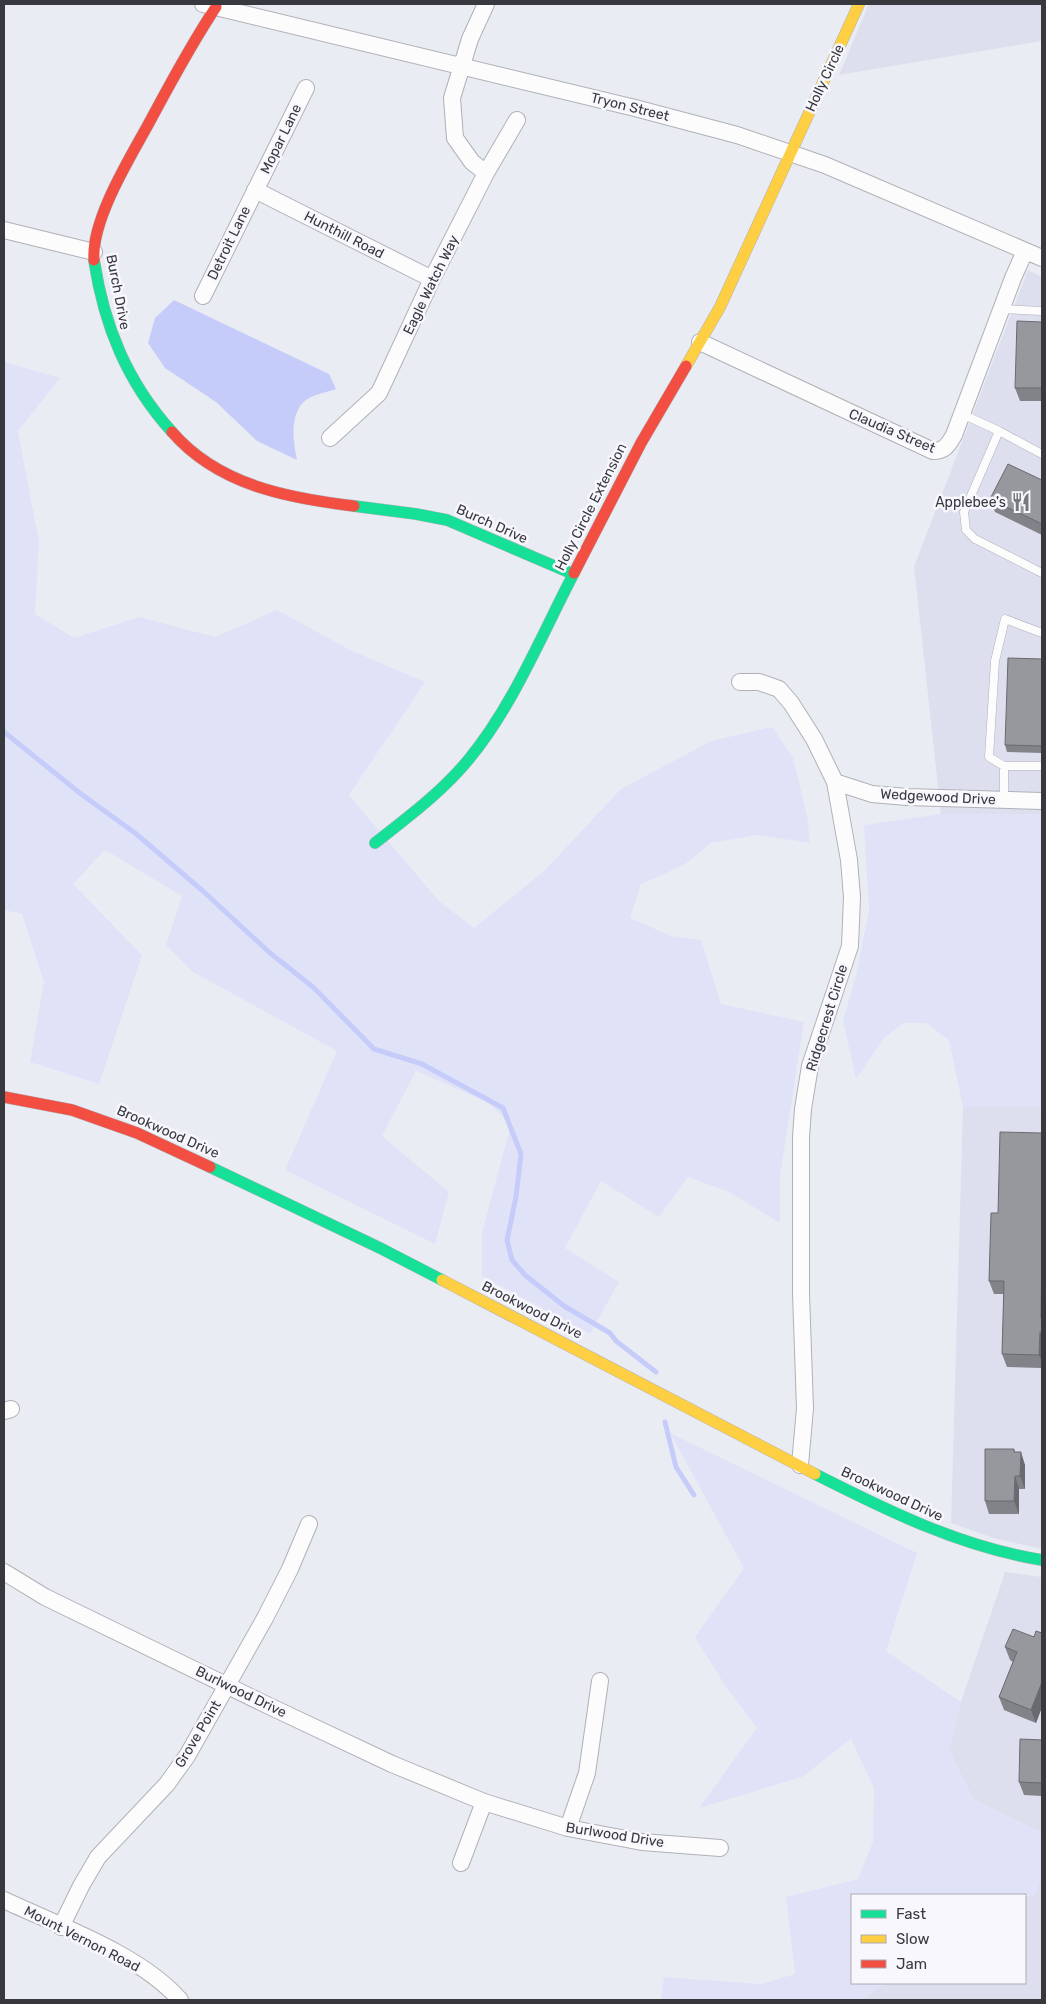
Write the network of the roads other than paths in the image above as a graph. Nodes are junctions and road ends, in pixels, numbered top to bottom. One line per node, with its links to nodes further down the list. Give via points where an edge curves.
1 (486, 4): 4 (street)
2 (859, 4): 7 (street, Holly Circle)
3 (209, 5): 4 (street, Tryon Street); 12 (street, Burch Drive, via 195,38 118,181)
4 (460, 65): 7 (street, Tryon Street, via 737,135); 8 (street, via 452,98 455,138 472,162)
5 (306, 88): 9 (street, Mopar Lane)
6 (517, 120): 8 (street, Eagle Watch Way)
7 (791, 153): 11 (street, Tryon Street); 18 (street, Holly Circle Extension, via 720,307)
8 (486, 173): 14 (street, Eagle Watch Way)
9 (255, 190): 14 (street, Hunthill Road); 15 (street, Detroit Lane)
10 (4, 230): 12 (street)
11 (1025, 251): 13 (street, Tryon Street); 16 (street, Claudia Street)
12 (94, 252): 24 (street, Burch Drive, via 108,326 129,376 161,421 212,466 241,481 277,493 447,520 547,566)
13 (1042, 258)
14 (432, 279): 21 (street, Eagle Watch Way, via 379,393)
15 (203, 296)
16 (1001, 309): 17 (lane); 19 (street, Claudia Street)
17 (1042, 311)
18 (700, 342): 19 (street, Claudia Street, via 933,451 947,447); 24 (street, Holly Circle Extension, via 641,443)
19 (962, 414): 20 (lane)
20 (999, 431): 22 (lane); 23 (lane, via 964,512 966,530 975,539)
21 (330, 438)
22 (1042, 454)
23 (1042, 572)
24 (573, 574): 32 (street, Holly Circle Extension, via 508,700 484,739 448,781)
25 (1042, 633): 27 (lane, via 1005,619 995,661 989,757)
26 (740, 682): 29 (street, Ridgecrest Circle, via 759,682 779,689 814,739)
27 (1004, 766): 28 (lane); 30 (lane)
28 (1042, 766)
29 (836, 782): 30 (street, Wedgewood Drive, via 872,794); 34 (street, Ridgecrest Circle, via 849,860 852,924 850,946 810,1066 803,1109 801,1294 805,1408)
30 (1004, 801): 31 (street, Wedgewood Drive)
31 (1042, 801)
32 (375, 843)
33 (4, 1097): 34 (street, Brookwood Drive, via 72,1110 108,1121 164,1146 380,1248)
34 (800, 1465): 36 (street, Brookwood Drive, via 954,1539 1010,1555)
35 (309, 1524): 39 (street, Grove Point, via 290,1569)
36 (1042, 1560)
37 (4, 1572): 39 (street, Burlwood Drive, via 46,1598)
38 (600, 1681): 41 (street, via 587,1773)
39 (227, 1685): 40 (street, Burlwood Drive, via 392,1764); 45 (street, Grove Point, via 207,1724 167,1784 94,1863)
40 (484, 1802): 41 (street, Burlwood Drive); 43 (street)
41 (568, 1828): 42 (street, Burlwood Drive, via 642,1842)
42 (720, 1848)
43 (460, 1863)
44 (4, 1900): 45 (street, Mount Vernon Road)
45 (61, 1927): 46 (street, Mount Vernon Road, via 119,1955 158,1979)
46 (180, 2000)

